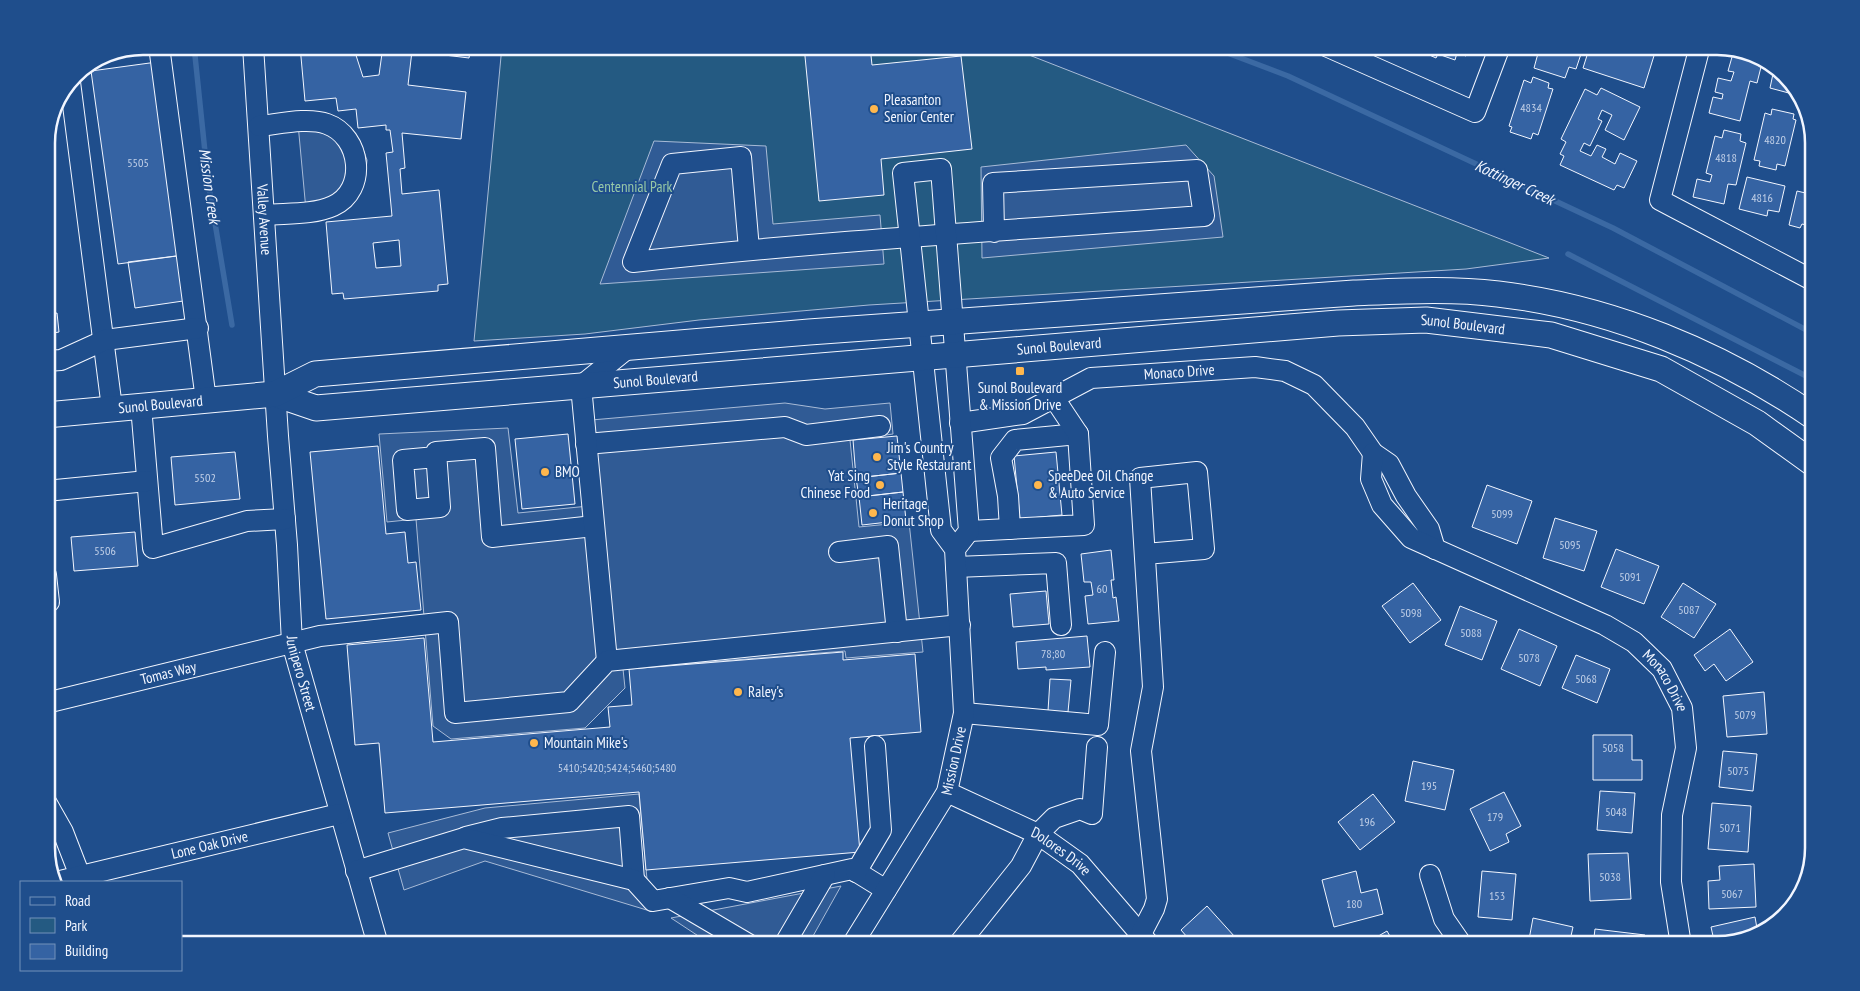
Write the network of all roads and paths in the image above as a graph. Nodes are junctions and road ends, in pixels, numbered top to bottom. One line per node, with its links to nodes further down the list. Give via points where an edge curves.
1 (160, 55): 16 (street)
2 (254, 55): 7 (street, Valley Avenue)
3 (1346, 55): 4 (street, via 1475,112)
4 (1497, 55)
5 (1698, 55): 13 (street, via 1660,200)
6 (71, 92): 17 (street)
7 (258, 126): 8 (street, Valley Avenue); 8 (street, via 310,121 327,124 342,132 352,145 357,161 356,178 348,194 335,205 319,211)
8 (265, 215): 23 (street, Valley Avenue)
9 (994, 232): 9 (street, via 1204,216 1197,170 993,183); 10 (street)
10 (946, 235): 11 (street); 11 (street, via 941,169 903,173); 14 (street)
11 (910, 238): 12 (street); 15 (street)
12 (749, 249): 12 (street, via 741,157 672,164 633,262)
13 (1805, 276)
14 (952, 322): 15 (main road, Sunol Boulevard); 19 (street); 28 (main road, Sunol Boulevard, via 1354,293 1433,289 1498,294 1565,304 1623,321 1737,372)
15 (919, 324): 18 (main road, Sunol Boulevard); 20 (street)
16 (198, 328): 17 (street); 25 (street)
17 (105, 340): 21 (street); 27 (street)
18 (628, 348): 22 (street); 23 (main road, Sunol Boulevard, via 315,374)
19 (955, 356): 20 (main road, Sunol Boulevard); 30 (street); 35 (main road, Sunol Boulevard, via 1426,320 1551,335 1661,369 1757,423)
20 (923, 359): 22 (main road, Sunol Boulevard); 44 (street, via 941,530)
21 (55, 360)
22 (581, 386): 23 (main road, Sunol Boulevard, via 316,408); 33 (street)
23 (275, 394): 25 (main road, Sunol Boulevard); 38 (street, Junipero Street)
24 (1054, 398): 30 (street, Monaco Drive, via 1023,414); 32 (street); 77 (street, Monaco Drive, via 1091,378 1255,367 1285,371 1314,385 1355,427 1373,453 1389,464 1429,529 1435,549 1605,625 1634,642 1662,669 1682,708 1686,748 1672,815 1671,882)
25 (206, 400): 26 (main road, Sunol Boulevard)
26 (141, 406): 27 (main road, Sunol Boulevard); 36 (street)
27 (112, 408): 29 (main road, Sunol Boulevard)
28 (1805, 412)
29 (55, 414)
30 (960, 423): 41 (street)
31 (880, 426): 33 (street, via 806,435 785,427)
32 (1078, 434): 40 (street, via 1015,440 1001,458); 40 (street, via 1084,525)
33 (586, 444): 39 (street)
34 (436, 458): 39 (street, via 436,452 484,448 492,537)
35 (1805, 458)
36 (147, 481): 37 (street); 38 (street, via 153,548 248,521)
37 (55, 491)
38 (285, 518): 48 (street, Junipero Street)
39 (594, 526): 50 (street)
40 (1010, 529): 41 (street)
41 (969, 532): 44 (street)
42 (839, 552): 47 (street, via 888,546)
43 (1145, 554): 43 (street, via 1204,549 1197,472 1140,478); 75 (street, via 1153,687 1141,751 1157,899)
44 (956, 558): 45 (street, Mission Drive); 46 (street, via 1056,563)
45 (960, 625): 47 (street); 52 (street, Mission Drive)
46 (1062, 625)
47 (897, 632): 50 (street)
48 (292, 643): 50 (street, Tomas Way, via 320,636 448,622 455,713 569,702); 51 (street, Tomas Way); 56 (street, Junipero Street)
49 (1104, 652): 52 (street, via 1098,725)
50 (607, 662)
51 (55, 701)
52 (964, 713): 55 (street, Mission Drive)
53 (876, 746): 61 (street, via 881,830)
54 (1097, 747): 58 (street, via 1092,814 1080,809 1054,818)
55 (947, 792): 58 (street, Dolores Drive); 67 (street, Mission Drive)
56 (340, 814): 60 (street, Junipero Street); 64 (street, Lone Oak Drive)
57 (55, 818): 64 (street)
58 (1038, 834): 73 (street, via 1021,866); 74 (street, Dolores Drive, via 1080,864)
59 (464, 838): 60 (street); 65 (street); 65 (street, via 502,828 629,816)
60 (356, 871): 69 (street, Junipero Street)
61 (856, 872): 62 (street, via 852,869); 67 (street)
62 (825, 875): 68 (street, via 747,892 729,888); 71 (street)
63 (1430, 875): 76 (street, via 1444,919)
64 (80, 876): 66 (street, Lone Oak Drive)
65 (634, 880): 68 (street, via 653,901)
66 (62, 881)
67 (886, 890): 72 (street, Mission Drive)
68 (670, 898): 70 (street)
69 (375, 936)
70 (735, 936)
71 (789, 936)
72 (858, 936)
73 (965, 936)
74 (1142, 936)
75 (1146, 936)
76 (1456, 936)
77 (1680, 936)

